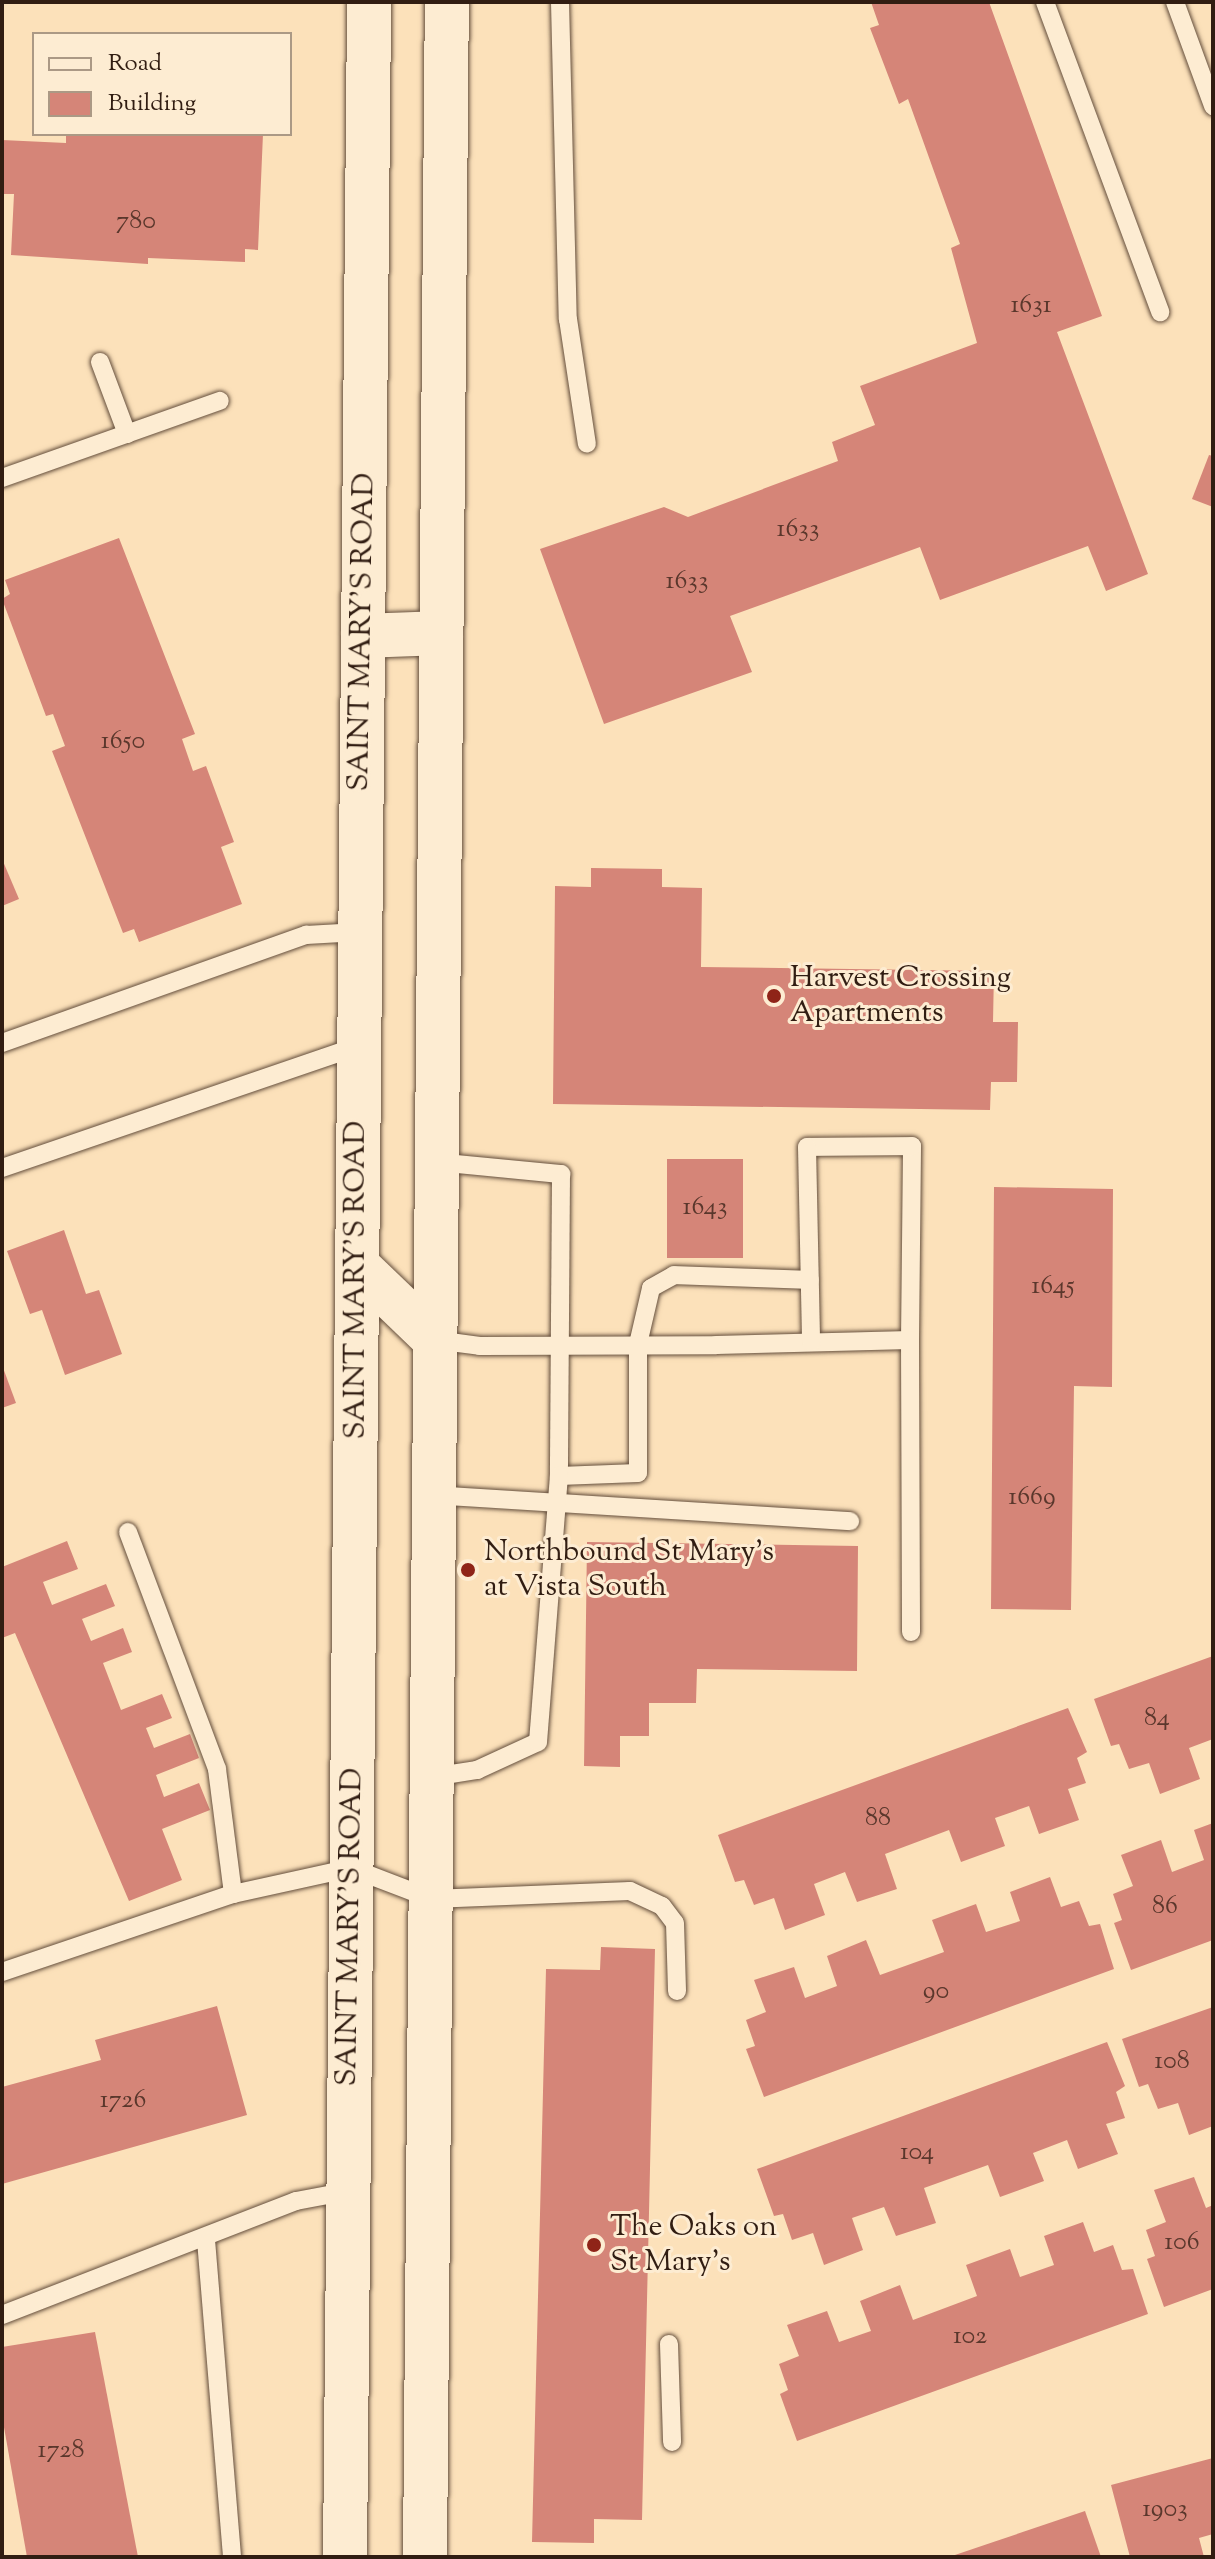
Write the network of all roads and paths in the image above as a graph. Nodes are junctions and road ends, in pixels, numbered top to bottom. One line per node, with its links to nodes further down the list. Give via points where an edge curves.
1 (369, 2): 14 (main road, SAINT MARY’S ROAD)
2 (447, 2): 13 (main road)
3 (560, 2): 11 (lane, via 568,319)
4 (1045, 2): 7 (lane)
5 (1175, 2): 6 (lane)
6 (1213, 106)
7 (1160, 312)
8 (100, 362): 10 (lane)
9 (220, 401): 10 (lane)
10 (127, 434): 12 (lane)
11 (587, 444)
12 (2, 478)
13 (441, 633): 14 (main road); 18 (main road)
14 (363, 636): 15 (main road, SAINT MARY’S ROAD)
15 (359, 932): 16 (lane, via 306,935); 17 (main road, SAINT MARY’S ROAD)
16 (2, 1043)
17 (359, 1046): 19 (lane); 20 (main road, SAINT MARY’S ROAD)
18 (436, 1162): 22 (main road); 26 (lane, via 561,1174)
19 (2, 1168)
20 (358, 1266): 22 (main road); 34 (main road, SAINT MARY’S ROAD)
21 (810, 1280): 23 (lane, via 807,1147 912,1146); 24 (lane); 25 (lane, via 674,1275 651,1288)
22 (435, 1340): 26 (lane); 28 (main road)
23 (910, 1340): 24 (lane); 32 (lane)
24 (811, 1342): 25 (lane)
25 (638, 1344): 26 (lane); 27 (lane, via 638,1473)
26 (559, 1345): 27 (lane)
27 (559, 1476): 29 (lane)
28 (433, 1495): 29 (lane); 33 (main road)
29 (557, 1506): 30 (lane); 33 (lane, via 538,1742 477,1770)
30 (850, 1521)
31 (128, 1532): 35 (lane, via 217,1769)
32 (911, 1632)
33 (432, 1777): 36 (main road)
34 (351, 1868): 35 (lane); 36 (lane); 39 (main road, SAINT MARY’S ROAD)
35 (233, 1894): 37 (lane)
36 (432, 1899): 38 (lane, via 630,1891 662,1906 675,1923); 46 (main road)
37 (2, 1972)
38 (677, 1991)
39 (349, 2191): 40 (lane, via 296,2201); 45 (main road, SAINT MARY’S ROAD)
40 (206, 2240): 41 (lane); 44 (lane)
41 (2, 2315)
42 (669, 2344): 43 (lane)
43 (672, 2442)
44 (232, 2557)
45 (345, 2557)
46 (425, 2557)

